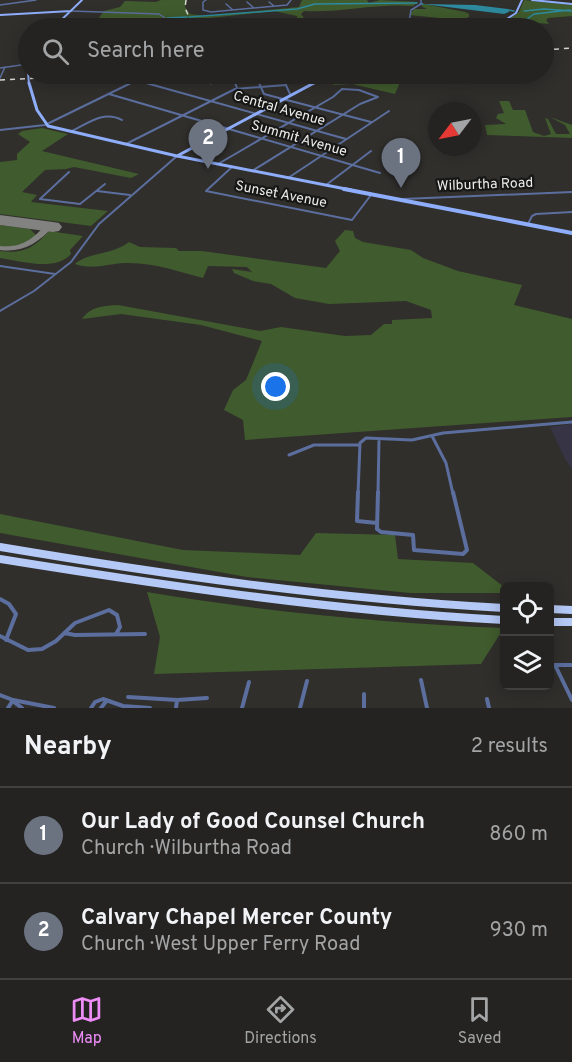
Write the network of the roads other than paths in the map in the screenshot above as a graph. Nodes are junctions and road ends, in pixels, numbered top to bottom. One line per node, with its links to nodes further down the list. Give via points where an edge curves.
1 (82, 0): 16 (main road)
2 (206, 0): 15 (street, via 203,10)
3 (291, 0): 13 (street, via 289,4)
4 (522, 0): 21 (main road)
5 (532, 0): 11 (main road)
6 (35, 1): 12 (street)
7 (247, 2): 14 (street)
8 (269, 2): 13 (street)
9 (421, 2): 20 (street, via 410,10)
10 (226, 4): 15 (street)
11 (572, 4)
12 (0, 5)
13 (274, 6): 14 (street)
14 (254, 8): 15 (street)
15 (233, 10)
16 (71, 11): 17 (main road); 18 (main road); 19 (street, via 159,14)
17 (0, 15)
18 (64, 18)
19 (165, 18)
20 (409, 18)
21 (509, 18)
22 (18, 65): 23 (street)
23 (5, 67): 24 (street); 25 (street)
24 (0, 68)
25 (0, 78)
26 (30, 84): 47 (main road)
27 (128, 84): 35 (street)
28 (150, 84): 38 (street, Central Avenue)
29 (236, 84): 33 (street)
30 (260, 84): 34 (street)
31 (310, 84): 36 (main road)
32 (286, 85): 34 (street); 36 (street)
33 (237, 87): 34 (street); 38 (street)
34 (261, 87): 37 (street, via 264,94)
35 (109, 94): 43 (street, Summit Avenue); 47 (street)
36 (290, 94): 37 (main road)
37 (281, 99): 39 (street); 41 (main road)
38 (211, 101): 41 (street, Central Avenue); 43 (street)
39 (314, 108): 42 (street); 42 (street, via 342,89 378,97); 46 (street)
40 (389, 111): 45 (street)
41 (255, 113): 46 (street, Central Avenue); 48 (main road)
42 (343, 115): 45 (street); 50 (street)
43 (182, 116): 48 (street, Summit Avenue); 54 (street)
44 (122, 120): 51 (street, via 103,115)
45 (371, 122): 53 (street)
46 (289, 123): 50 (street, Central Avenue); 52 (street)
47 (45, 125): 49 (street); 51 (main road)
48 (226, 129): 52 (street, Summit Avenue); 57 (main road)
49 (0, 130)
50 (317, 131): 53 (street, Central Avenue); 55 (street)
51 (70, 132): 54 (main road)
52 (262, 139): 55 (street, Summit Avenue); 59 (street)
53 (346, 139): 58 (street)
54 (126, 144): 57 (main road)
55 (290, 147): 58 (street, Summit Avenue); 62 (street)
56 (371, 151): 60 (street)
57 (177, 156): 59 (main road); 71 (street)
58 (320, 156): 60 (street, Summit Avenue); 65 (street)
59 (219, 164): 61 (main road)
60 (351, 165): 64 (street, Summit Avenue); 67 (street)
61 (232, 167): 62 (main road); 70 (street, Sunset Avenue, via 206,190 352,220)
62 (252, 171): 65 (main road)
63 (69, 172): 68 (street, via 40,196 41,200 76,204)
64 (380, 173)
65 (288, 178): 67 (main road)
66 (105, 184): 68 (street)
67 (326, 185): 70 (main road)
68 (97, 191): 71 (street)
69 (572, 192): 72 (street, Wilburtha Road)
70 (372, 194): 73 (main road)
71 (130, 195): 80 (street)
72 (420, 198): 73 (street, Wilburtha Road); 74 (street)
73 (416, 201): 74 (main road)
74 (422, 204): 76 (main road)
75 (572, 212): 76 (street, via 536,214)
76 (528, 224): 77 (main road)
77 (572, 233)
78 (0, 266): 79 (street)
79 (42, 272): 80 (street); 81 (street)
80 (56, 274): 81 (street)
81 (48, 281): 82 (street)
82 (0, 310)
83 (572, 422): 84 (street)
84 (432, 436): 85 (street); 88 (street, via 446,462 467,550 463,554 414,550 413,535 381,532)
85 (379, 439): 86 (street, via 366,438); 88 (street)
86 (360, 446): 87 (street, via 324,444); 88 (street, via 357,521)
87 (289, 455)
88 (377, 523)
89 (0, 547): 92 (highway, via 302,594)
90 (0, 559): 95 (highway, via 279,602)
91 (0, 599): 102 (street, via 16,614)
92 (500, 608)
93 (554, 609): 94 (highway)
94 (572, 610)
95 (500, 620)
96 (554, 622): 97 (highway)
97 (572, 622)
98 (64, 633): 99 (street); 99 (street, via 75,623 109,610 117,615 120,627); 102 (street, via 42,649 28,650)
99 (116, 634): 100 (street)
100 (145, 634)
101 (0, 636): 102 (street)
102 (6, 640)
103 (554, 665): 104 (street)
104 (572, 665)
105 (554, 668): 117 (street)
106 (421, 680): 128 (street)
107 (307, 681): 126 (street)
108 (249, 682): 125 (street)
109 (364, 694): 127 (street)
110 (0, 695): 114 (street)
111 (128, 697): 116 (street)
112 (207, 698): 116 (street)
113 (487, 699): 129 (street)
114 (13, 700): 118 (street); 119 (street); 120 (street)
115 (107, 700): 121 (street, via 95,702); 122 (street); 123 (street)
116 (177, 700): 124 (street)
117 (572, 700)
118 (8, 708)
119 (22, 708)
120 (54, 708)
121 (91, 708)
122 (101, 708)
123 (150, 708)
124 (176, 708)
125 (242, 708)
126 (300, 708)
127 (364, 708)
128 (427, 708)
129 (489, 708)

